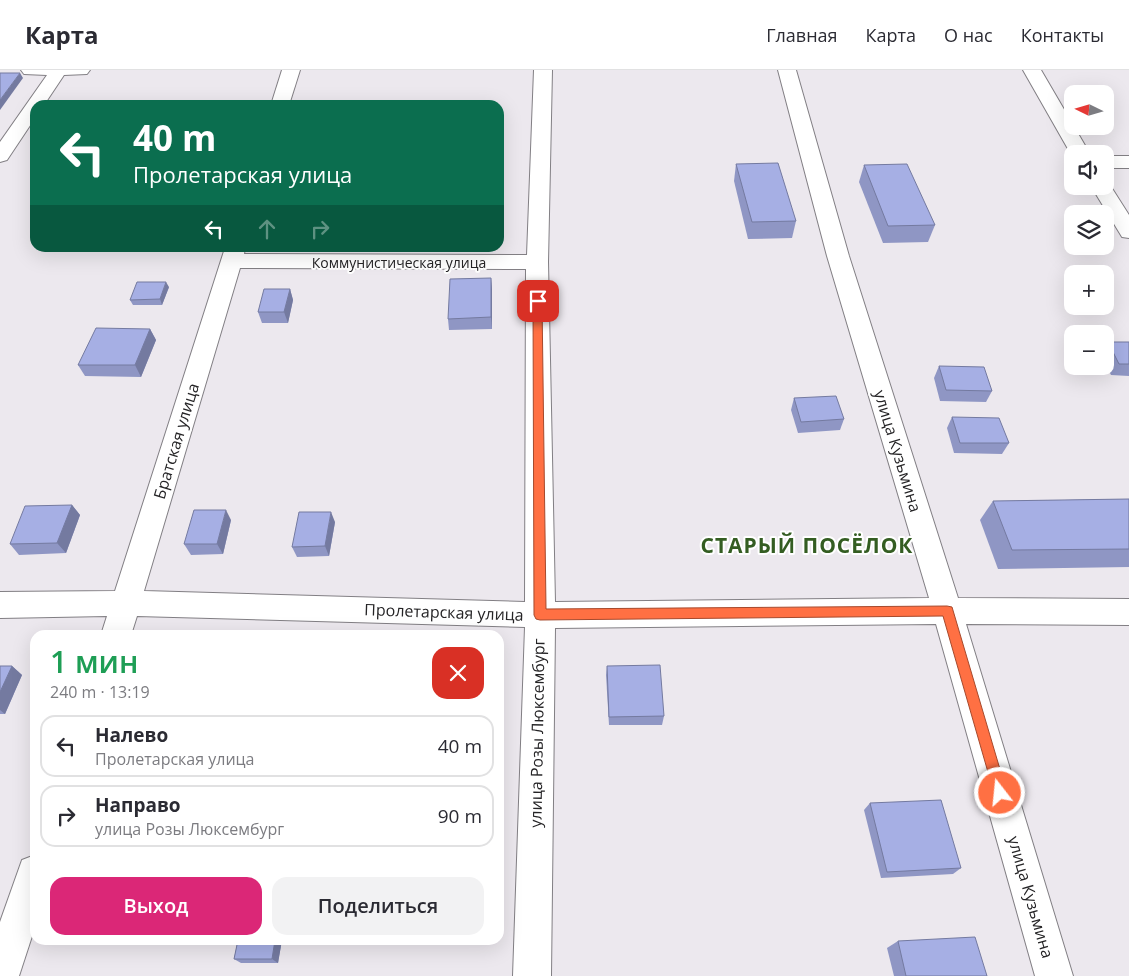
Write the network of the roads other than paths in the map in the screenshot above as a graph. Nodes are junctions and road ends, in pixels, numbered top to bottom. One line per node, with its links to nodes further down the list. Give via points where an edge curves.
1 (30, 70): 2 (street)
2 (59, 70): 3 (street); 8 (street)
3 (81, 70)
4 (291, 70): 9 (street)
5 (544, 70): 18 (street, улица Розы Люксембург)
6 (787, 70): 21 (street, улица Кузьмина, via 838,256)
7 (1032, 70): 11 (street)
8 (38, 100)
9 (282, 100)
10 (30, 112): 12 (street)
11 (1076, 145)
12 (0, 156)
13 (1114, 162): 14 (street)
14 (1129, 162)
15 (1106, 195): 16 (street)
16 (1129, 232)
17 (232, 254): 18 (street, Коммунистическая улица); 19 (street, Братская улица)
18 (538, 262): 23 (street, улица Розы Люксембург)
19 (127, 603): 20 (street, Пролетарская улица); 23 (street, Пролетарская улица); 24 (street, Братская улица)
20 (0, 605)
21 (947, 611): 22 (street, Пролетарская улица); 23 (street, Пролетарская улица); 28 (street, улица Кузьмина)
22 (1129, 612)
23 (540, 615): 27 (street, улица Розы Люксембург)
24 (118, 630)
25 (30, 888): 26 (street)
26 (0, 976)
27 (532, 976)
28 (1054, 976)

